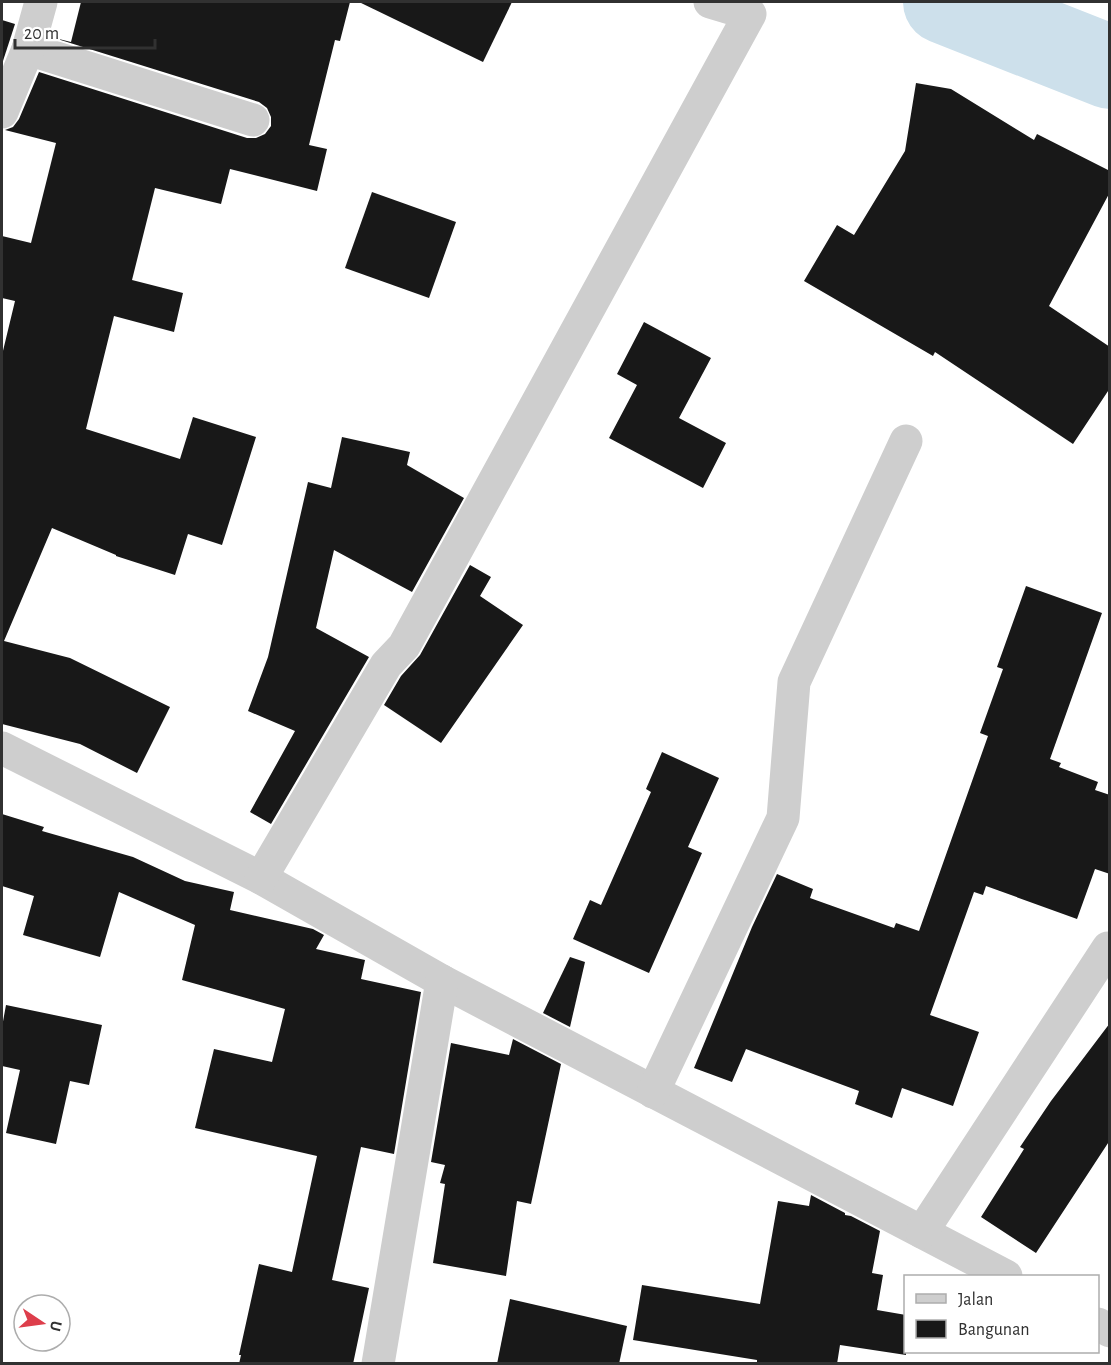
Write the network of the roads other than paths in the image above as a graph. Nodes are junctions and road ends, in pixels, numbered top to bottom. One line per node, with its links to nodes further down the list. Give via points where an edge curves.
1 (710, 2): 8 (street, via 750,14 404,646 386,665)
2 (35, 4): 3 (street)
3 (28, 49): 4 (street); 5 (street)
4 (2, 112)
5 (252, 120)
6 (906, 441): 11 (street, via 794,682 783,818)
7 (2, 748): 8 (street)
8 (261, 878): 10 (street)
9 (1108, 948): 12 (street)
10 (442, 981): 11 (street); 14 (street)
11 (653, 1092): 12 (street)
12 (922, 1232): 13 (street)
13 (1004, 1275)
14 (378, 1364)

